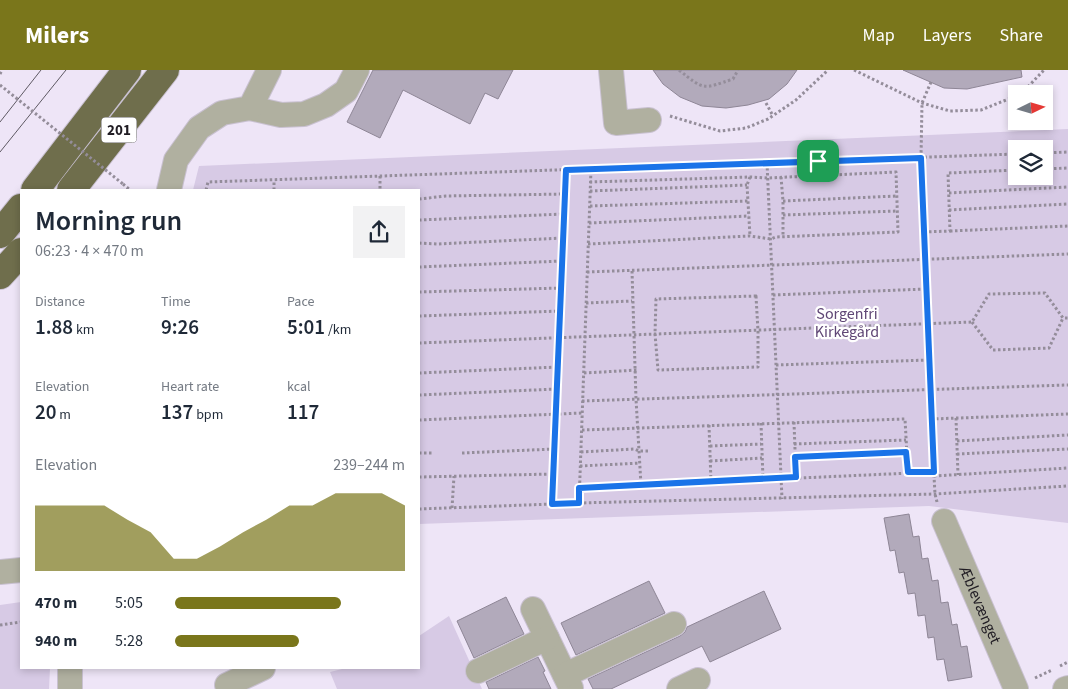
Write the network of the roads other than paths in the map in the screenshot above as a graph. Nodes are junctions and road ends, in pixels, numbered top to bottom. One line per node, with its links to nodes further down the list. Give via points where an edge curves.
1 (127, 70): 8 (highway, 201)
2 (165, 70): 9 (highway, 201)
3 (269, 70): 6 (street)
4 (357, 70): 6 (street, via 346,91 326,105 304,114 281,115)
5 (611, 70): 7 (street, via 616,123)
6 (250, 108): 10 (street, via 222,113 199,128 176,160)
7 (657, 118)
8 (36, 189)
9 (73, 189)
10 (169, 189)
11 (20, 209): 12 (highway)
12 (0, 234)
13 (20, 253): 14 (highway)
14 (0, 276)
15 (944, 521): 26 (street, Æblevænget)
16 (20, 570): 17 (street)
17 (0, 572)
18 (533, 609): 20 (street)
19 (674, 624): 24 (street)
20 (547, 638): 23 (street); 24 (street)
21 (70, 669): 27 (street)
22 (261, 669): 25 (street)
23 (478, 671)
24 (568, 682)
25 (225, 688)
26 (1016, 688)
27 (70, 689)

